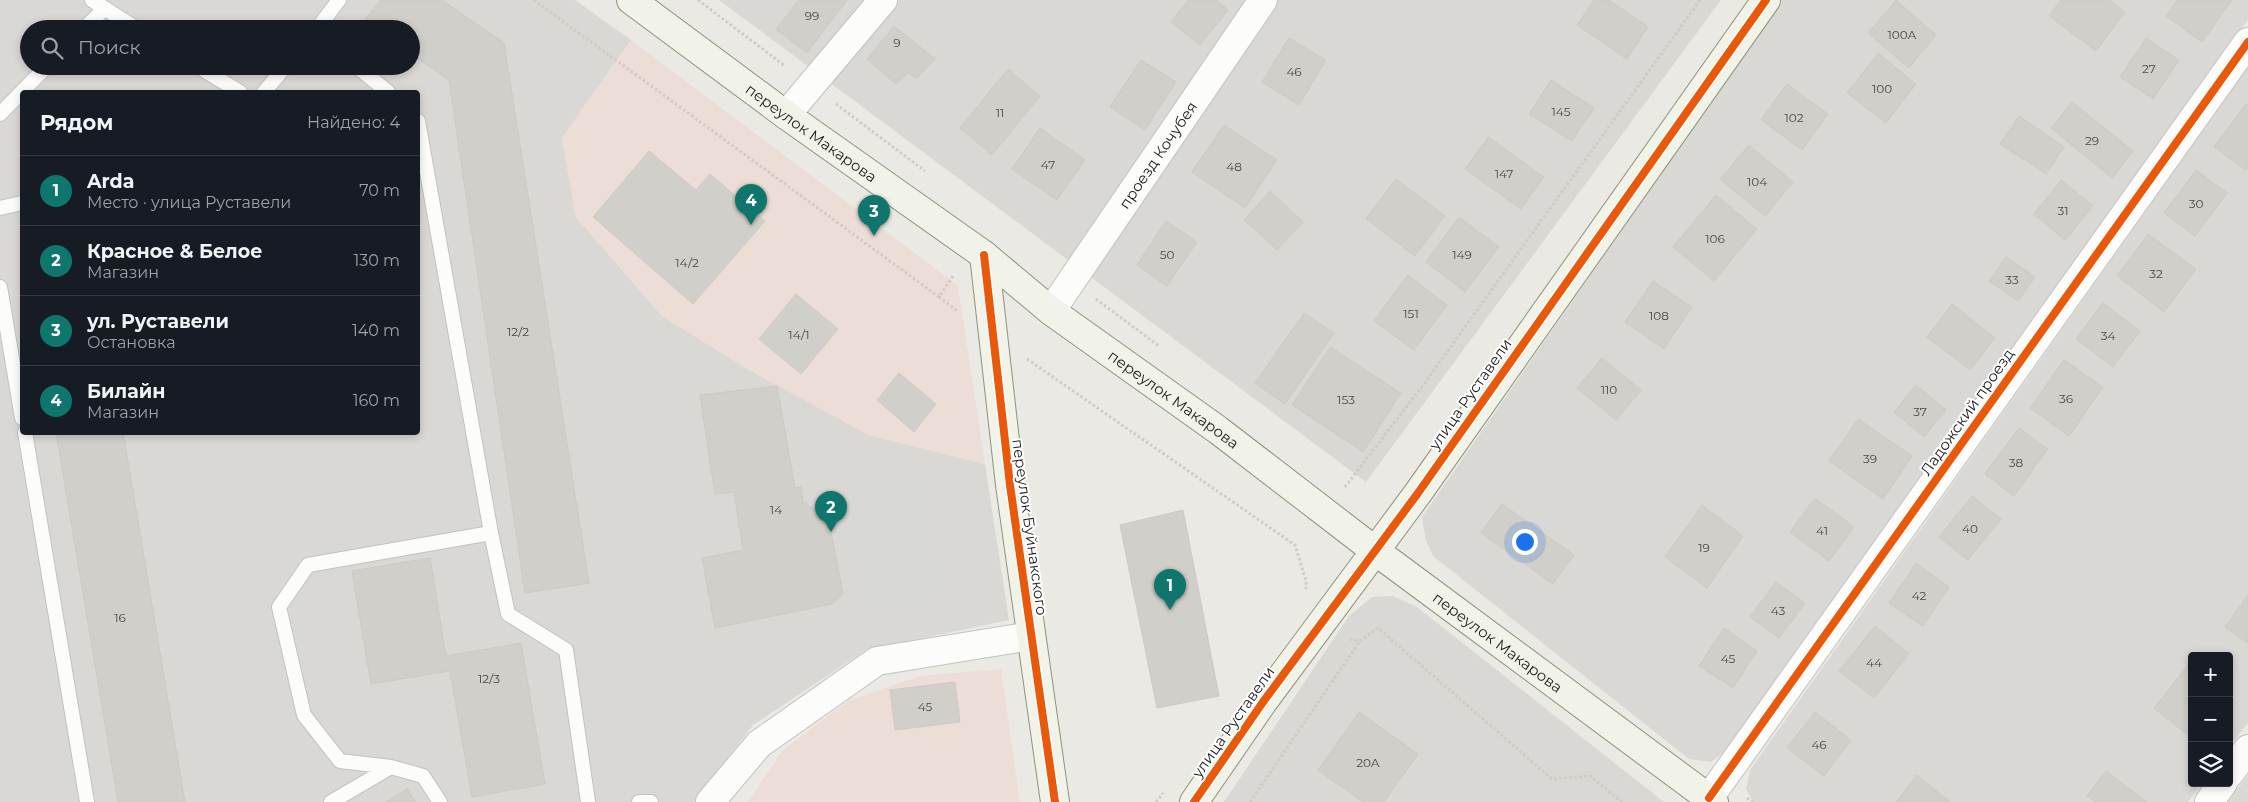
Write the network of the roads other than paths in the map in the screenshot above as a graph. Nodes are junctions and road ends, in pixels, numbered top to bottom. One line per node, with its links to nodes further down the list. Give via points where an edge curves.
1 (92, 0): 7 (lane)
2 (339, 0): 10 (lane)
3 (631, 0): 22 (street, переулок Макарова)
4 (883, 0): 22 (street)
5 (1263, 0): 28 (street, проезд Кочубея)
6 (1766, 0): 32 (street, улица Руставели, via 1418,493)
7 (104, 9): 8 (lane); 9 (lane)
8 (93, 20)
9 (122, 20)
10 (323, 20)
11 (2248, 42): 38 (street, Ладожский проезд)
12 (38, 75): 16 (lane)
13 (213, 75): 17 (lane)
14 (278, 75): 18 (lane)
15 (367, 75): 19 (lane)
16 (24, 90)
17 (237, 90)
18 (266, 90)
19 (386, 90)
20 (20, 94): 21 (lane)
21 (0, 114)
22 (786, 115): 26 (street, переулок Макарова)
23 (420, 132): 31 (lane)
24 (20, 203): 25 (lane)
25 (0, 208)
26 (984, 255): 28 (street, переулок Макарова); 33 (street, переулок Буйнакского)
27 (0, 286): 29 (lane)
28 (1051, 311): 32 (street, переулок Макарова, via 1225,435)
29 (20, 406)
30 (26, 435): 39 (lane)
31 (491, 533): 35 (lane, via 308,565 279,607 304,714 340,761); 42 (lane, via 508,614 566,650)
32 (1374, 550): 38 (street, переулок Макарова); 47 (street, улица Руставели)
33 (1031, 636): 45 (street, via 877,662 759,744); 46 (street, переулок Буйнакского)
34 (2248, 749): 36 (street)
35 (391, 768): 40 (lane); 41 (lane, via 423,776)
36 (2233, 769)
37 (2220, 787): 48 (street)
38 (1711, 800)
39 (88, 802)
40 (332, 802)
41 (440, 802)
42 (588, 802)
43 (639, 802): 44 (lane)
44 (651, 802)
45 (710, 802)
46 (1055, 802)
47 (1194, 802)
48 (2209, 802)

